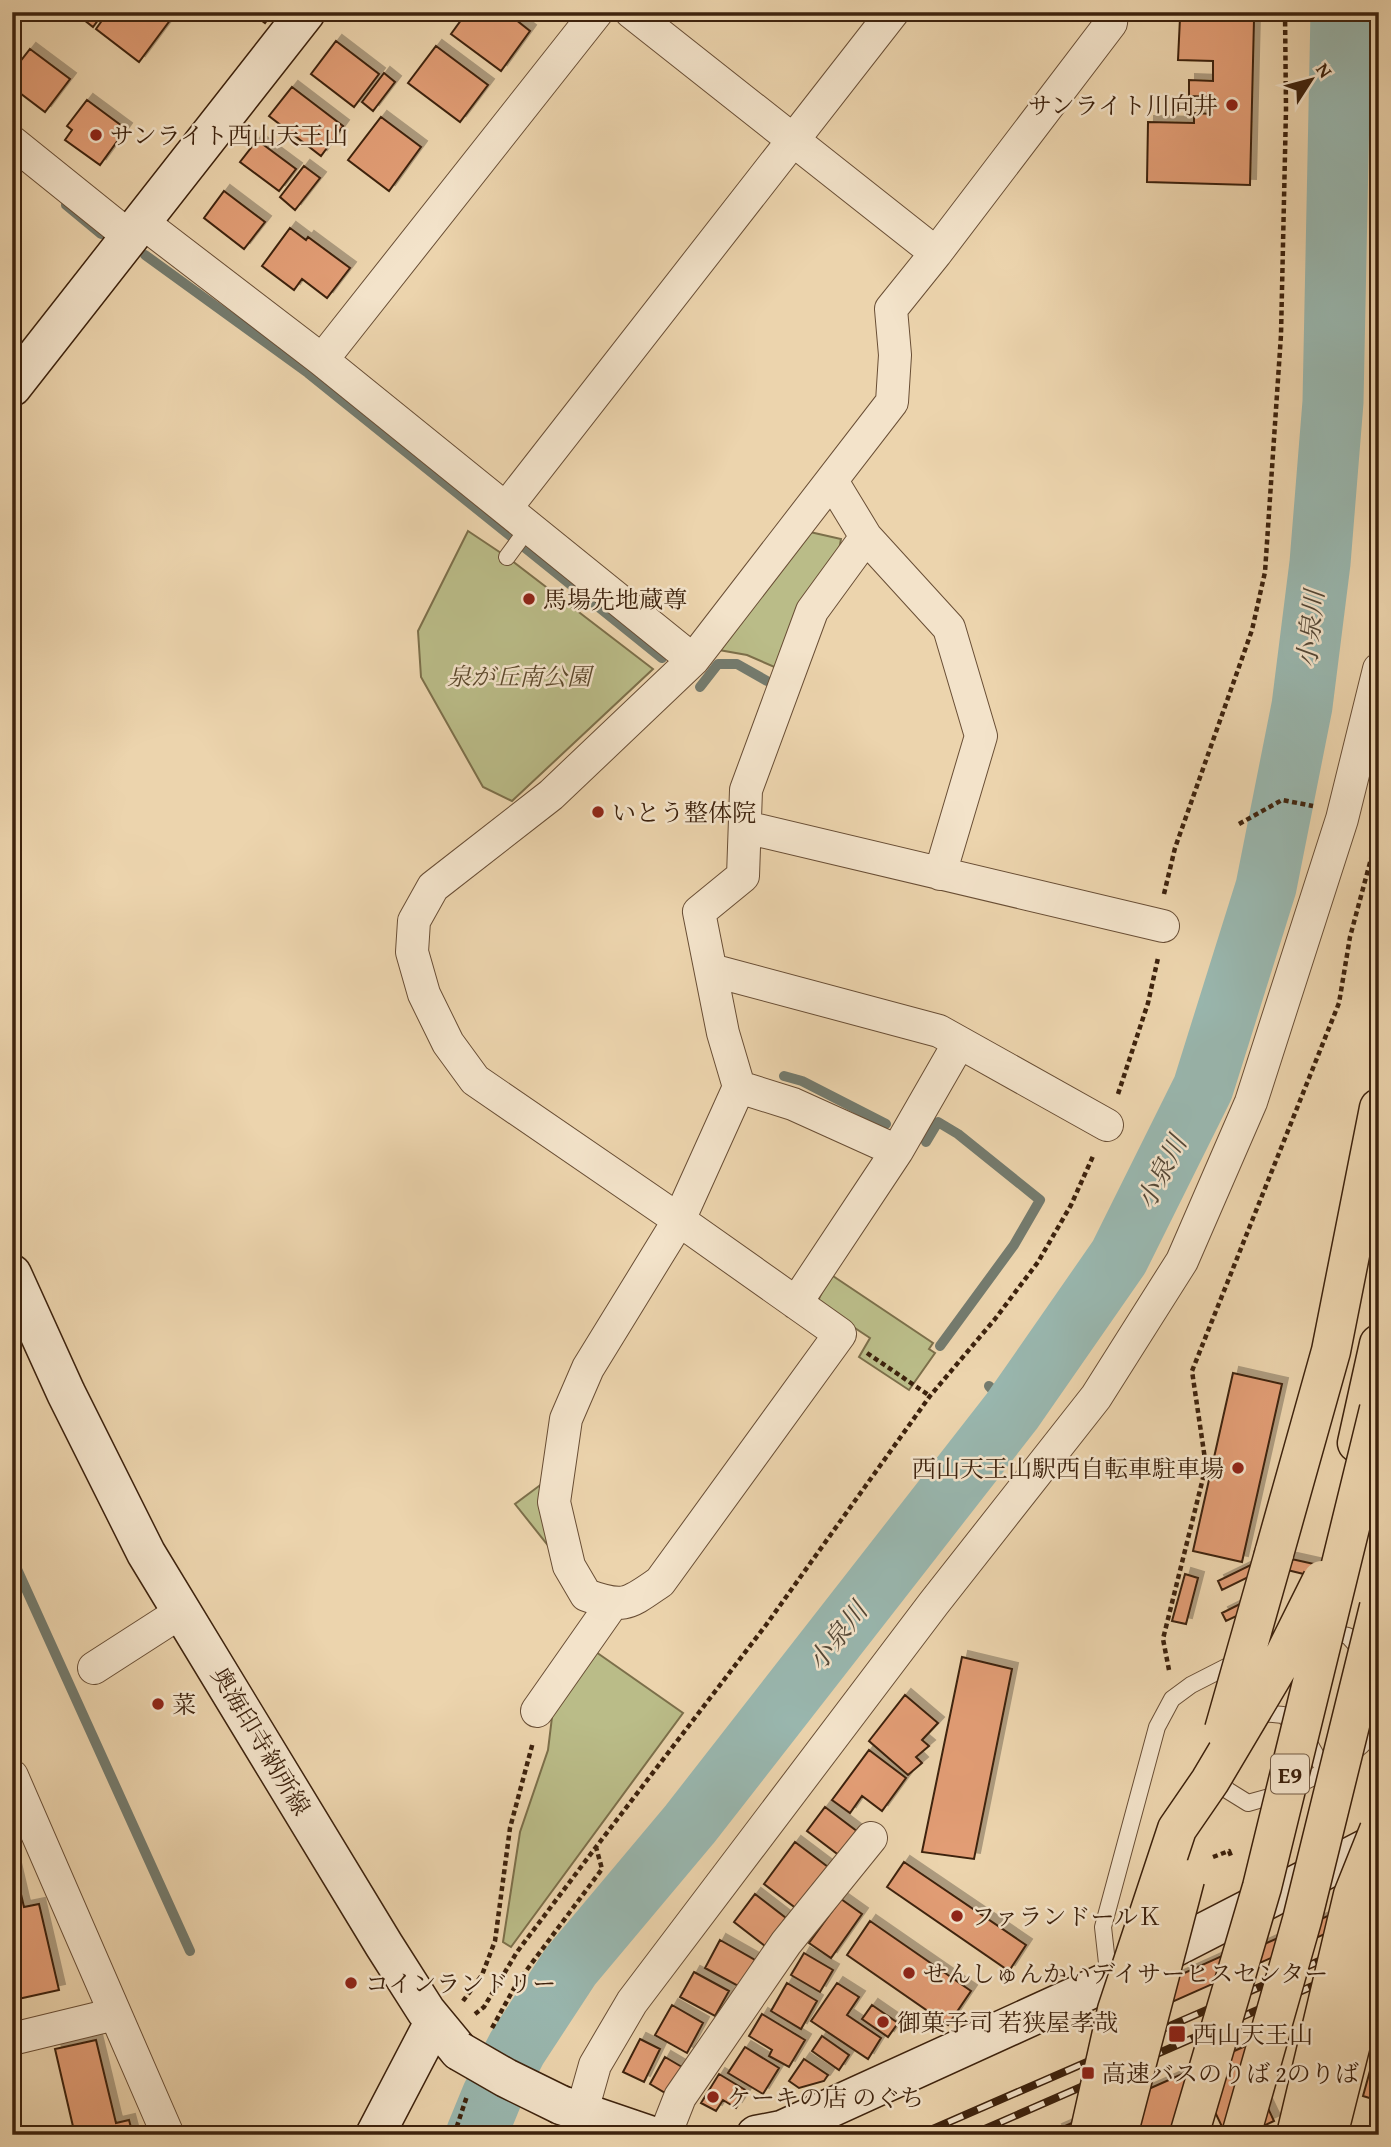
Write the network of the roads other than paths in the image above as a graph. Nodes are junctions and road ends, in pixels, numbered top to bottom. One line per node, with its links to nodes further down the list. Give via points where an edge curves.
1 (306, 12): 8 (street)
2 (597, 12): 10 (street)
3 (631, 12): 6 (street)
4 (893, 12): 6 (street)
5 (1112, 12): 9 (street, via 1111,23)
6 (793, 141): 9 (street); 13 (street)
7 (12, 142): 8 (street)
8 (136, 230): 10 (street); 11 (street)
9 (936, 253): 12 (street, via 891,309 895,355 892,402)
10 (321, 360): 13 (street)
11 (17, 369)
12 (832, 481): 14 (street); 16 (street)
13 (517, 518): 15 (lane); 16 (street)
14 (866, 537): 18 (street, via 812,611 746,790); 19 (street, via 949,628 981,736)
15 (507, 557)
16 (693, 660): 27 (street, via 551,795 433,887 414,921 412,951 424,994 448,1042 475,1080)
17 (1379, 669): 51 (street, via 1342,819 1251,1102 1182,1261 1096,1397 632,2002 595,2065)
18 (745, 827): 19 (street); 21 (street, via 743,876 699,912)
19 (940, 874): 20 (street)
20 (1163, 926)
21 (710, 970): 22 (street, via 939,1031); 23 (street)
22 (959, 1043): 25 (street); 26 (street)
23 (739, 1087): 26 (street, via 793,1104); 27 (street)
24 (1379, 1108): 42 (highway, bridge, via 1331,1351)
25 (1107, 1125)
26 (897, 1151): 29 (street)
27 (679, 1220): 29 (street); 33 (street, via 588,1368 566,1419 554,1502 569,1566 586,1595)
28 (12, 1274): 30 (street, 奥海印寺納所線)
29 (796, 1303): 33 (street, via 840,1334 660,1582 631,1602)
30 (22, 1322): 35 (street, 奥海印寺納所線, via 66,1392 146,1553)
31 (1379, 1345): 42 (highway, bridge, via 1329,1565 1283,1658)
32 (1379, 1409): 59 (highway, E9, bridge, via 1262,1887)
33 (612, 1604): 38 (street)
34 (1379, 1607): 60 (highway, E9, bridge, via 1302,1920)
35 (181, 1612): 36 (street); 49 (street, 奥海印寺納所線, via 384,1945)
36 (94, 1668)
37 (1379, 1675): 47 (lane, via 1348,1636 1317,1629 1235,1662 1172,1699 1157,1727 1103,1927)
38 (537, 1711)
39 (1379, 1727): 40 (lane, via 1341,1763)
40 (1325, 1771): 40 (lane, via 1280,1794 1248,1803 1227,1790 1213,1765 1214,1739 1229,1720 1251,1712 1283,1716 1302,1731)
41 (12, 1776): 48 (street)
42 (1209, 1781): 57 (highway, bridge, via 1177,1829 1117,2010); 58 (highway, bridge)
43 (1379, 1830): 61 (highway, bridge, via 1353,1895)
44 (871, 1838): 55 (street, via 786,1943 680,2097)
45 (1379, 1842): 47 (street)
46 (1379, 1899): 62 (highway, bridge, via 1363,1996)
47 (1109, 1981): 56 (street, via 782,2130)
48 (116, 2014): 50 (street); 52 (street)
49 (458, 2035): 51 (street, 奥海印寺納所線, bridge, via 506,2078); 53 (street)
50 (12, 2039)
51 (574, 2117): 54 (street, 奥海印寺納所線)
52 (168, 2135)
53 (375, 2135)
54 (649, 2135)
55 (665, 2135)
56 (755, 2135)
57 (1088, 2135)
58 (1118, 2135)
59 (1189, 2135)
60 (1241, 2135)
61 (1296, 2135)
62 (1328, 2135)

